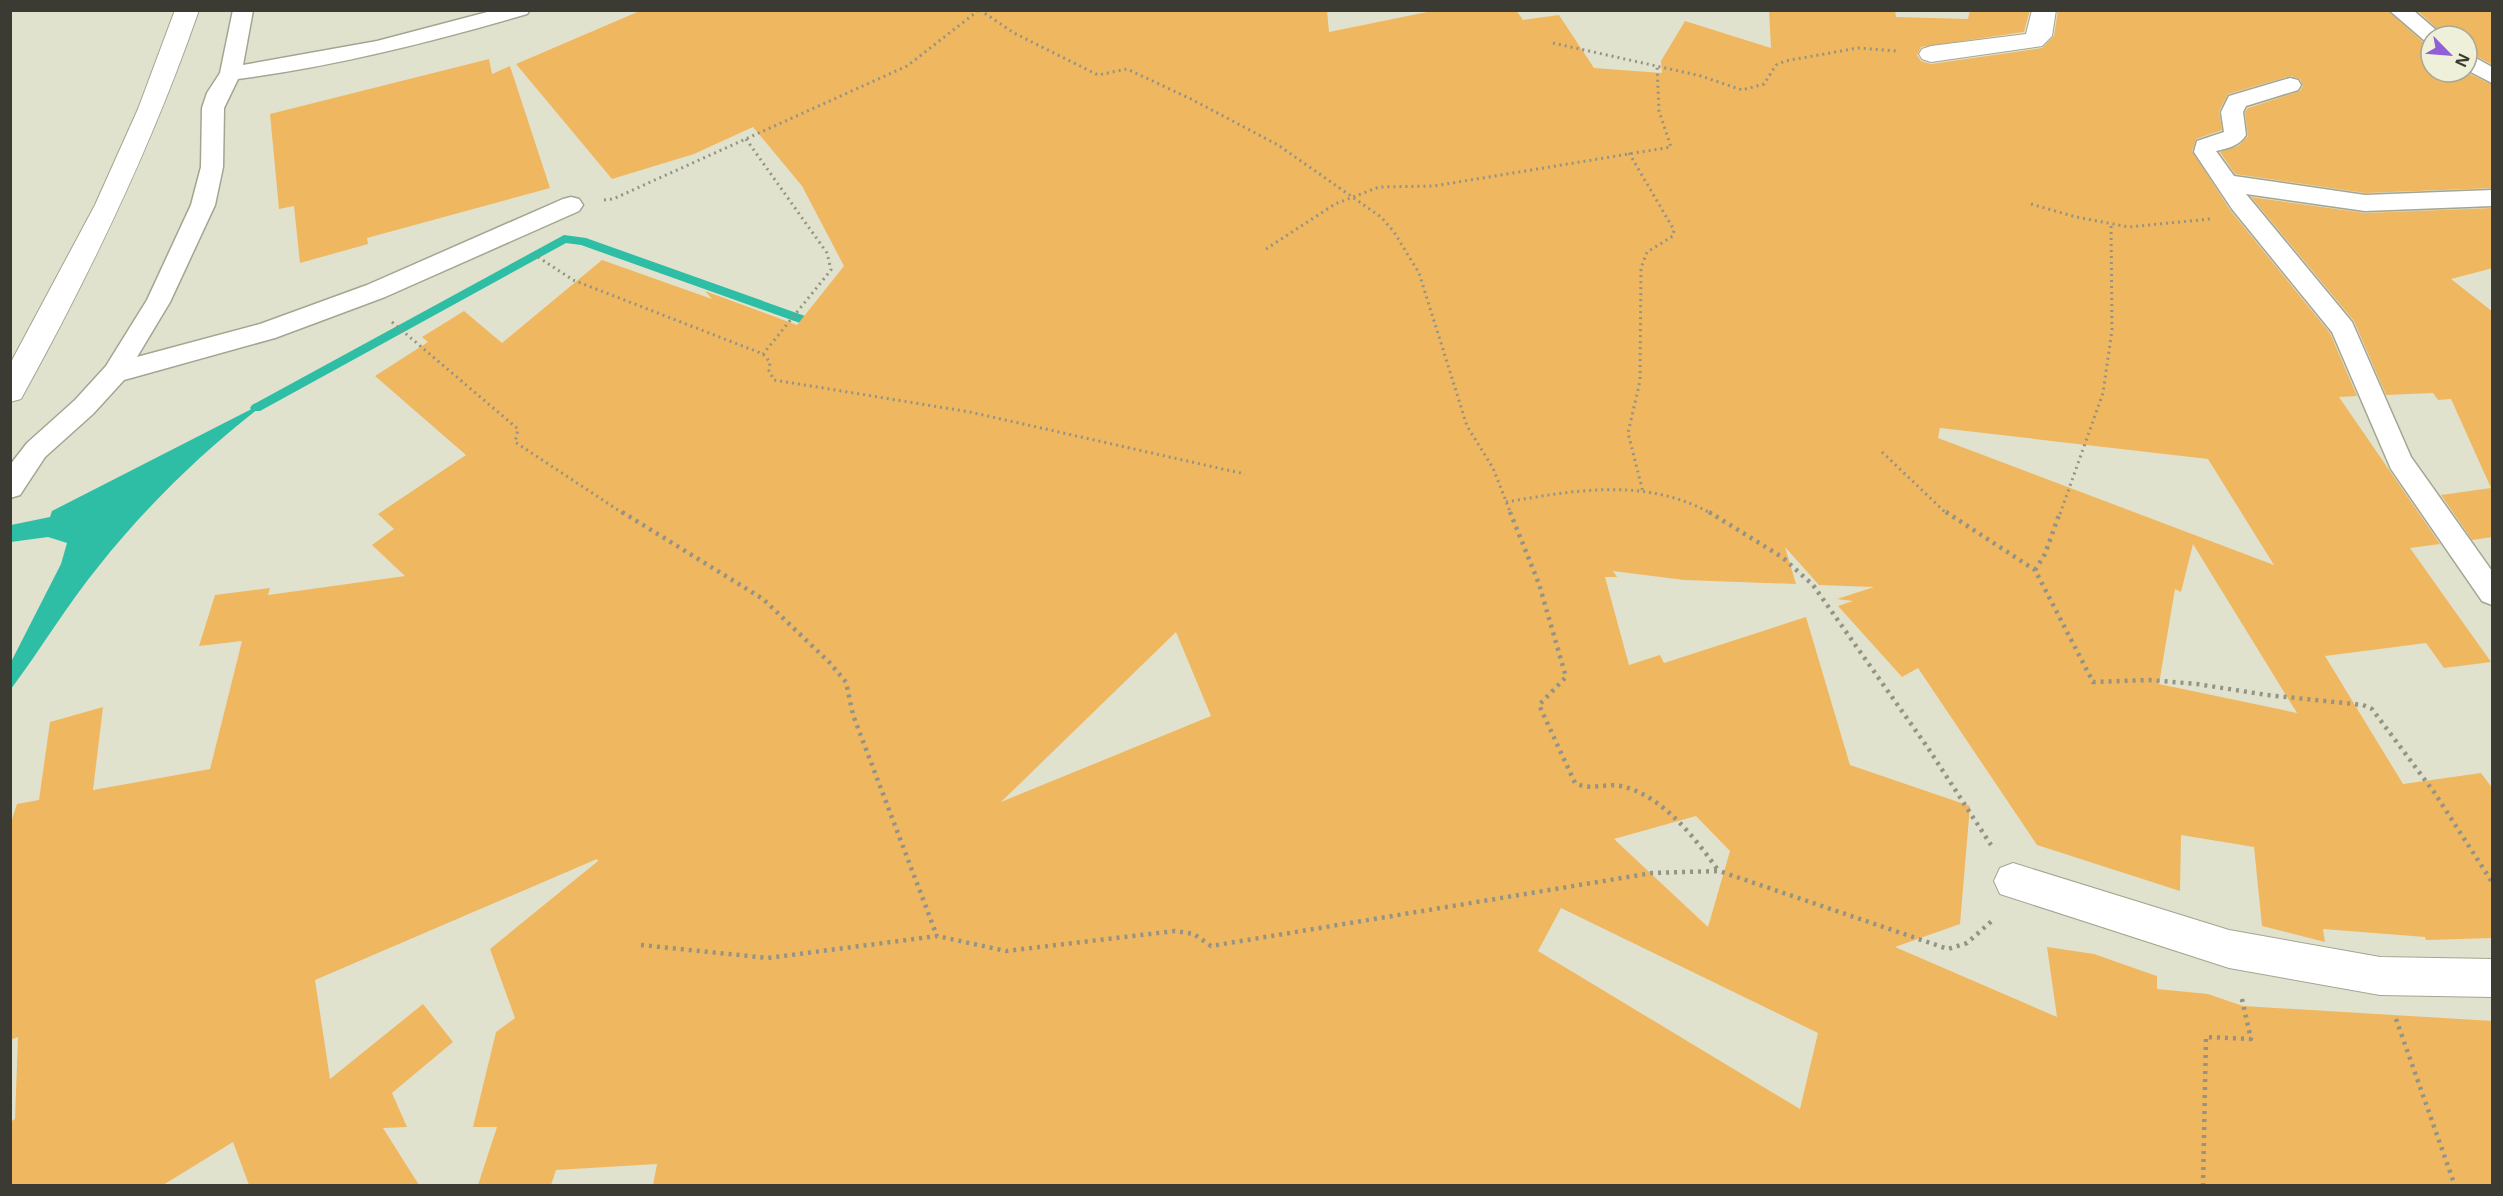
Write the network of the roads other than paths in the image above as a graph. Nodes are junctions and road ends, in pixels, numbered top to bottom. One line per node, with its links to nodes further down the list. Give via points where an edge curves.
1 (187, 10): 16 (street, via 146,123 88,246)
2 (243, 10): 9 (lane)
3 (520, 10): 9 (lane, via 347,55)
4 (2044, 10): 7 (street, via 2040,36 2033,41)
5 (2399, 10): 6 (lane)
6 (2419, 26)
7 (1931, 54)
8 (2479, 67): 10 (lane)
9 (231, 74): 15 (lane, via 213,108 212,167 203,205 158,302)
10 (2493, 76)
11 (2290, 85): 12 (lane, via 2237,101 2232,112 2235,135 2205,146)
12 (2226, 183): 13 (lane, via 2365,203); 18 (lane, via 2343,328 2400,462)
13 (2493, 198)
14 (571, 204): 15 (lane, via 375,291 277,328)
15 (115, 373): 17 (lane, via 36,450)
16 (10, 391)
17 (10, 487)
18 (2493, 593)
19 (2013, 881): 20 (street, via 2229,950 2380,976)
20 (2493, 978)

